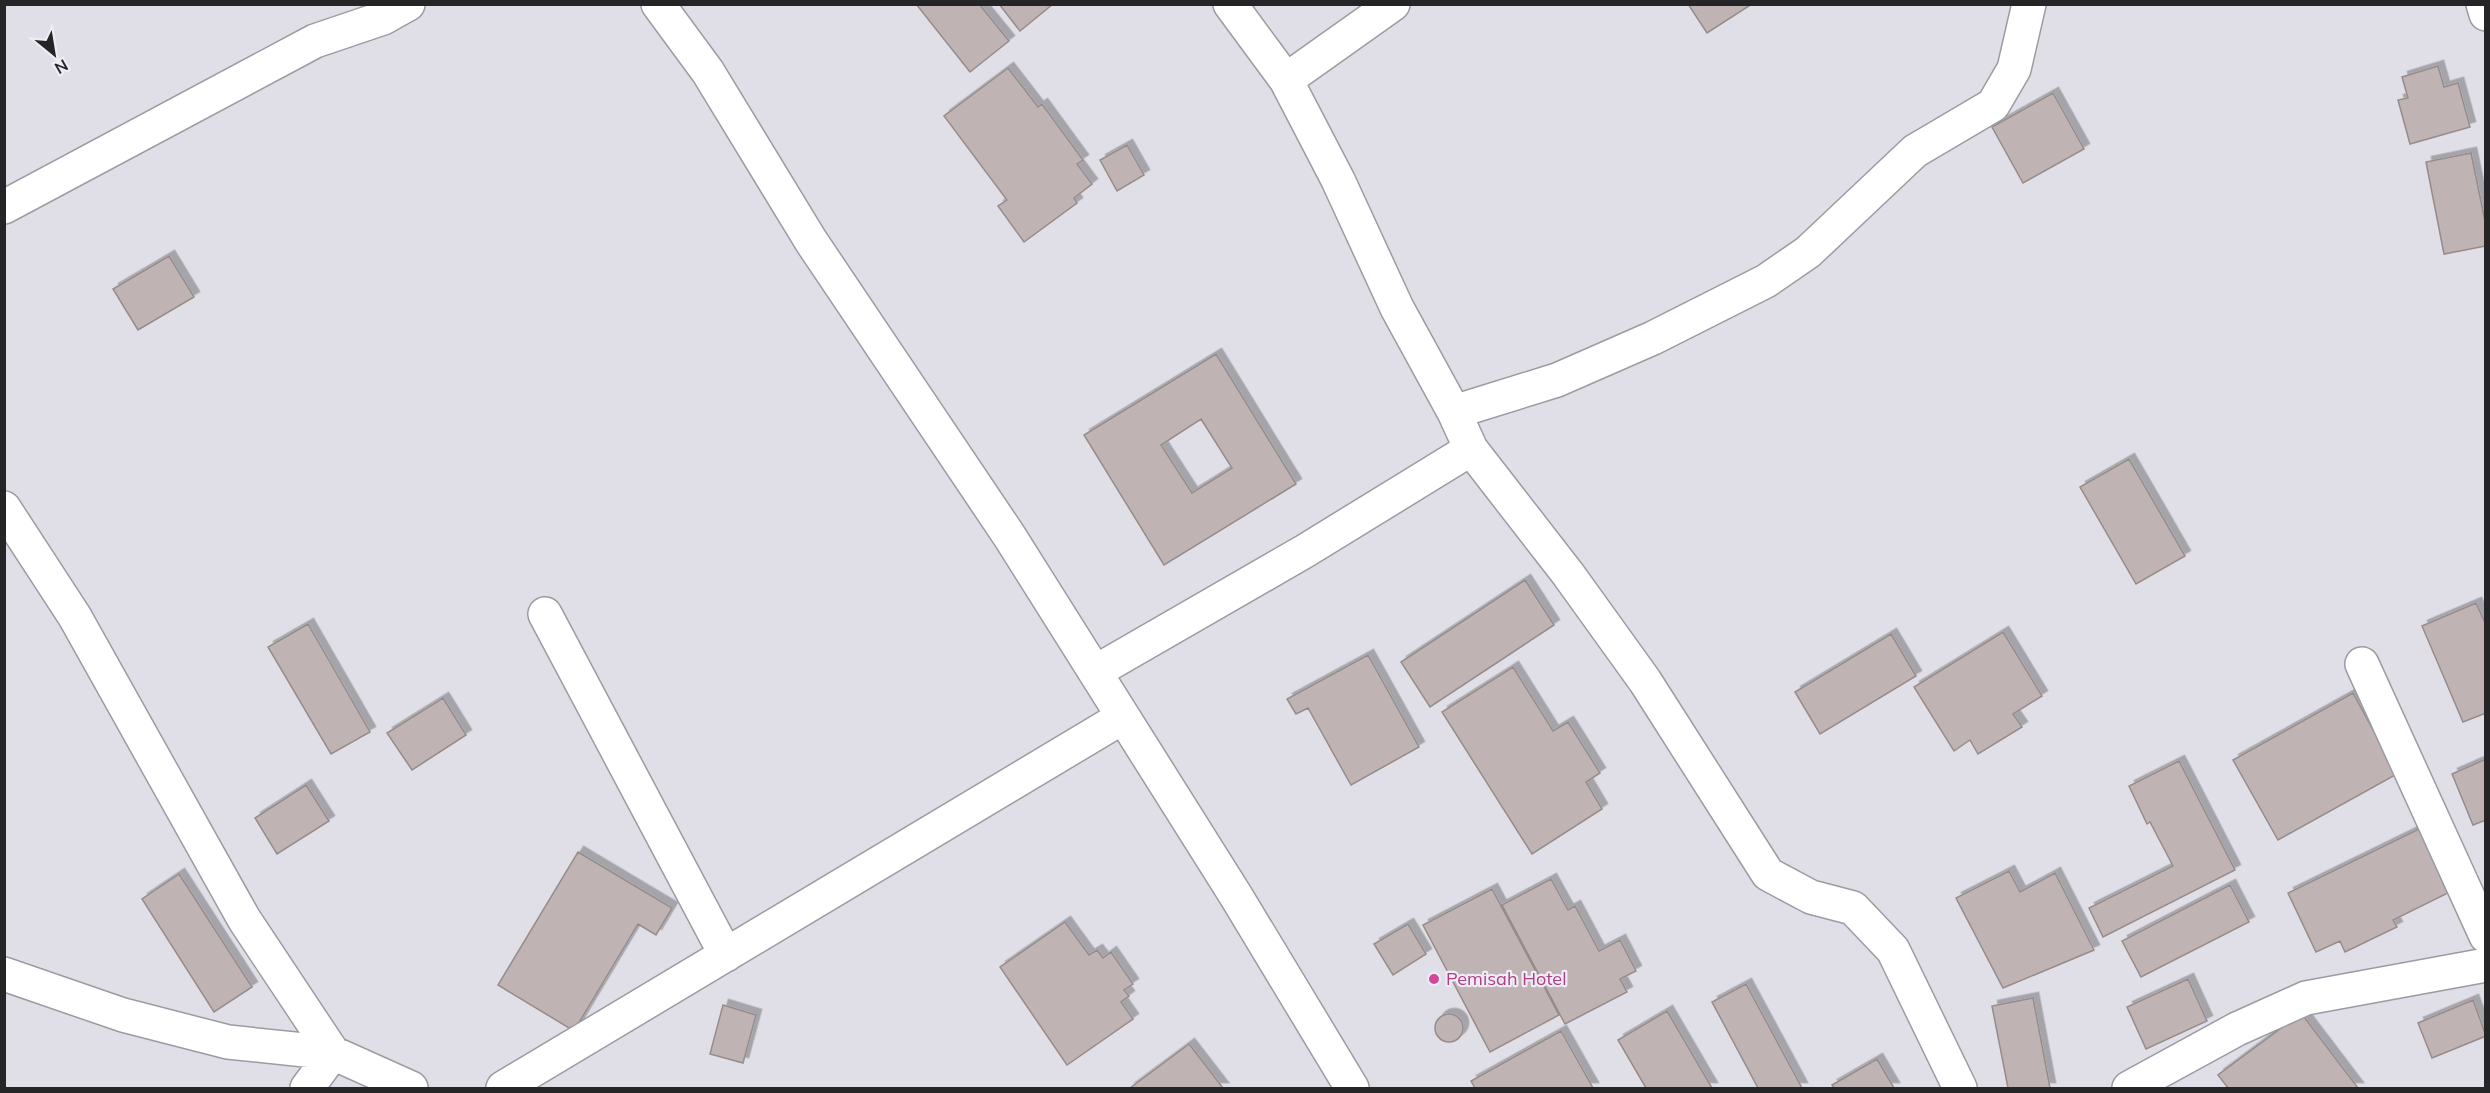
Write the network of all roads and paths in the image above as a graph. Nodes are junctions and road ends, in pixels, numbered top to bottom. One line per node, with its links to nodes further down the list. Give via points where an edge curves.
1 (408, 4): 9 (street, via 383,18 315,41)
2 (658, 4): 15 (street, via 708,72 811,241 1010,537)
3 (1230, 4): 8 (street)
4 (1393, 4): 8 (street)
5 (2029, 4): 10 (street, via 2014,69 1994,105 1916,151 1808,252 1766,281 1653,338 1557,380)
6 (2483, 4): 7 (street)
7 (2486, 14)
8 (1286, 80): 10 (street, via 1397,308)
9 (4, 207)
10 (1454, 412): 11 (street)
11 (1471, 449): 15 (street, via 1305,551); 26 (street, via 1645,681 1768,874 1811,897 1854,908 1893,950)
12 (4, 508): 21 (street, via 75,617 244,919)
13 (545, 614): 18 (street)
14 (2362, 664): 17 (street)
15 (1095, 672): 16 (street)
16 (1123, 717): 18 (street); 25 (street)
17 (2486, 936)
18 (726, 955): 24 (street)
19 (2486, 964): 27 (street, via 2306,998 2237,1029)
20 (4, 974): 21 (street, via 123,1015 228,1042)
21 (333, 1053): 22 (street); 23 (street)
22 (307, 1089)
23 (411, 1089)
24 (503, 1089)
25 (1352, 1089)
26 (1960, 1089)
27 (2129, 1089)

